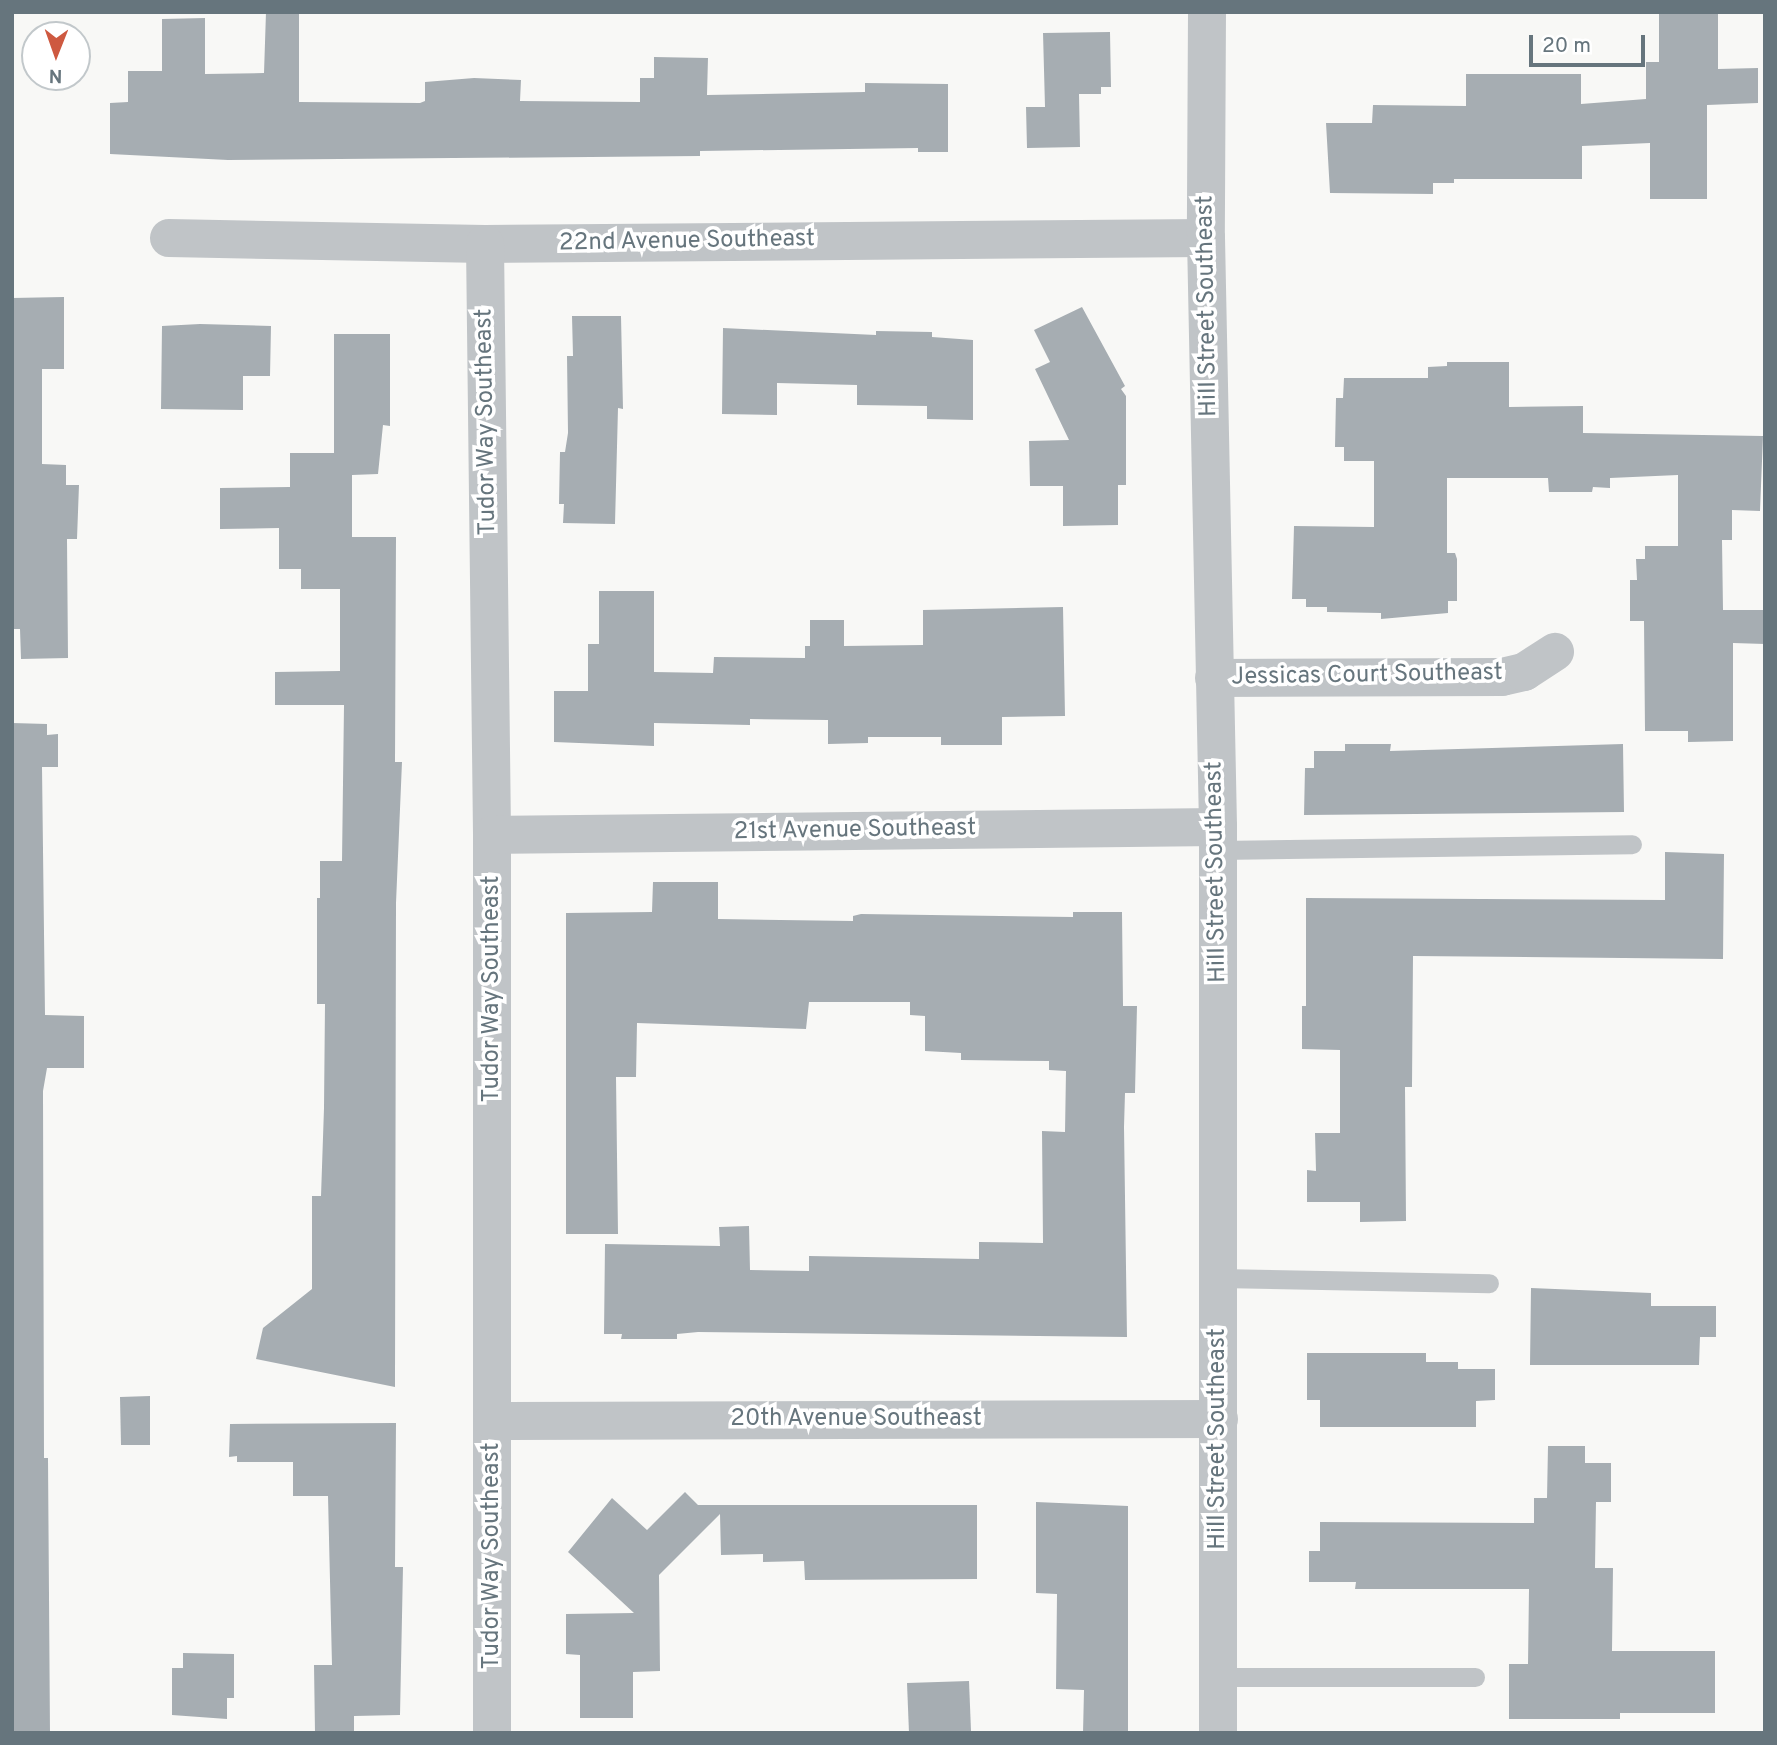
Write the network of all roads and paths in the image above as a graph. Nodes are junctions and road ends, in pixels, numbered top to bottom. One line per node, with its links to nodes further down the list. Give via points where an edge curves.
1 (1207, 12): 3 (street, Hill Street Southeast)
2 (169, 237): 4 (street, 22nd Avenue Southeast)
3 (1206, 237): 4 (street, 22nd Avenue Southeast); 6 (street, Hill Street Southeast)
4 (485, 244): 7 (street, Tudor Way Southeast)
5 (1555, 652): 6 (street, Jessicas Court Southeast, via 1524,672 1502,677)
6 (1214, 678): 8 (street, Hill Street Southeast)
7 (492, 835): 8 (street, 21st Avenue Southeast); 13 (street, Tudor Way Southeast)
8 (1218, 838): 9 (lane); 10 (street, Hill Street Southeast)
9 (1632, 844)
10 (1219, 1278): 11 (lane); 12 (street, Hill Street Southeast)
11 (1489, 1283)
12 (1219, 1419): 13 (street, 20th Avenue Southeast); 14 (street, Hill Street Southeast)
13 (493, 1421): 16 (street, Tudor Way Southeast)
14 (1218, 1677): 15 (lane); 17 (street, Hill Street Southeast)
15 (1475, 1677)
16 (492, 1733)
17 (1218, 1733)

